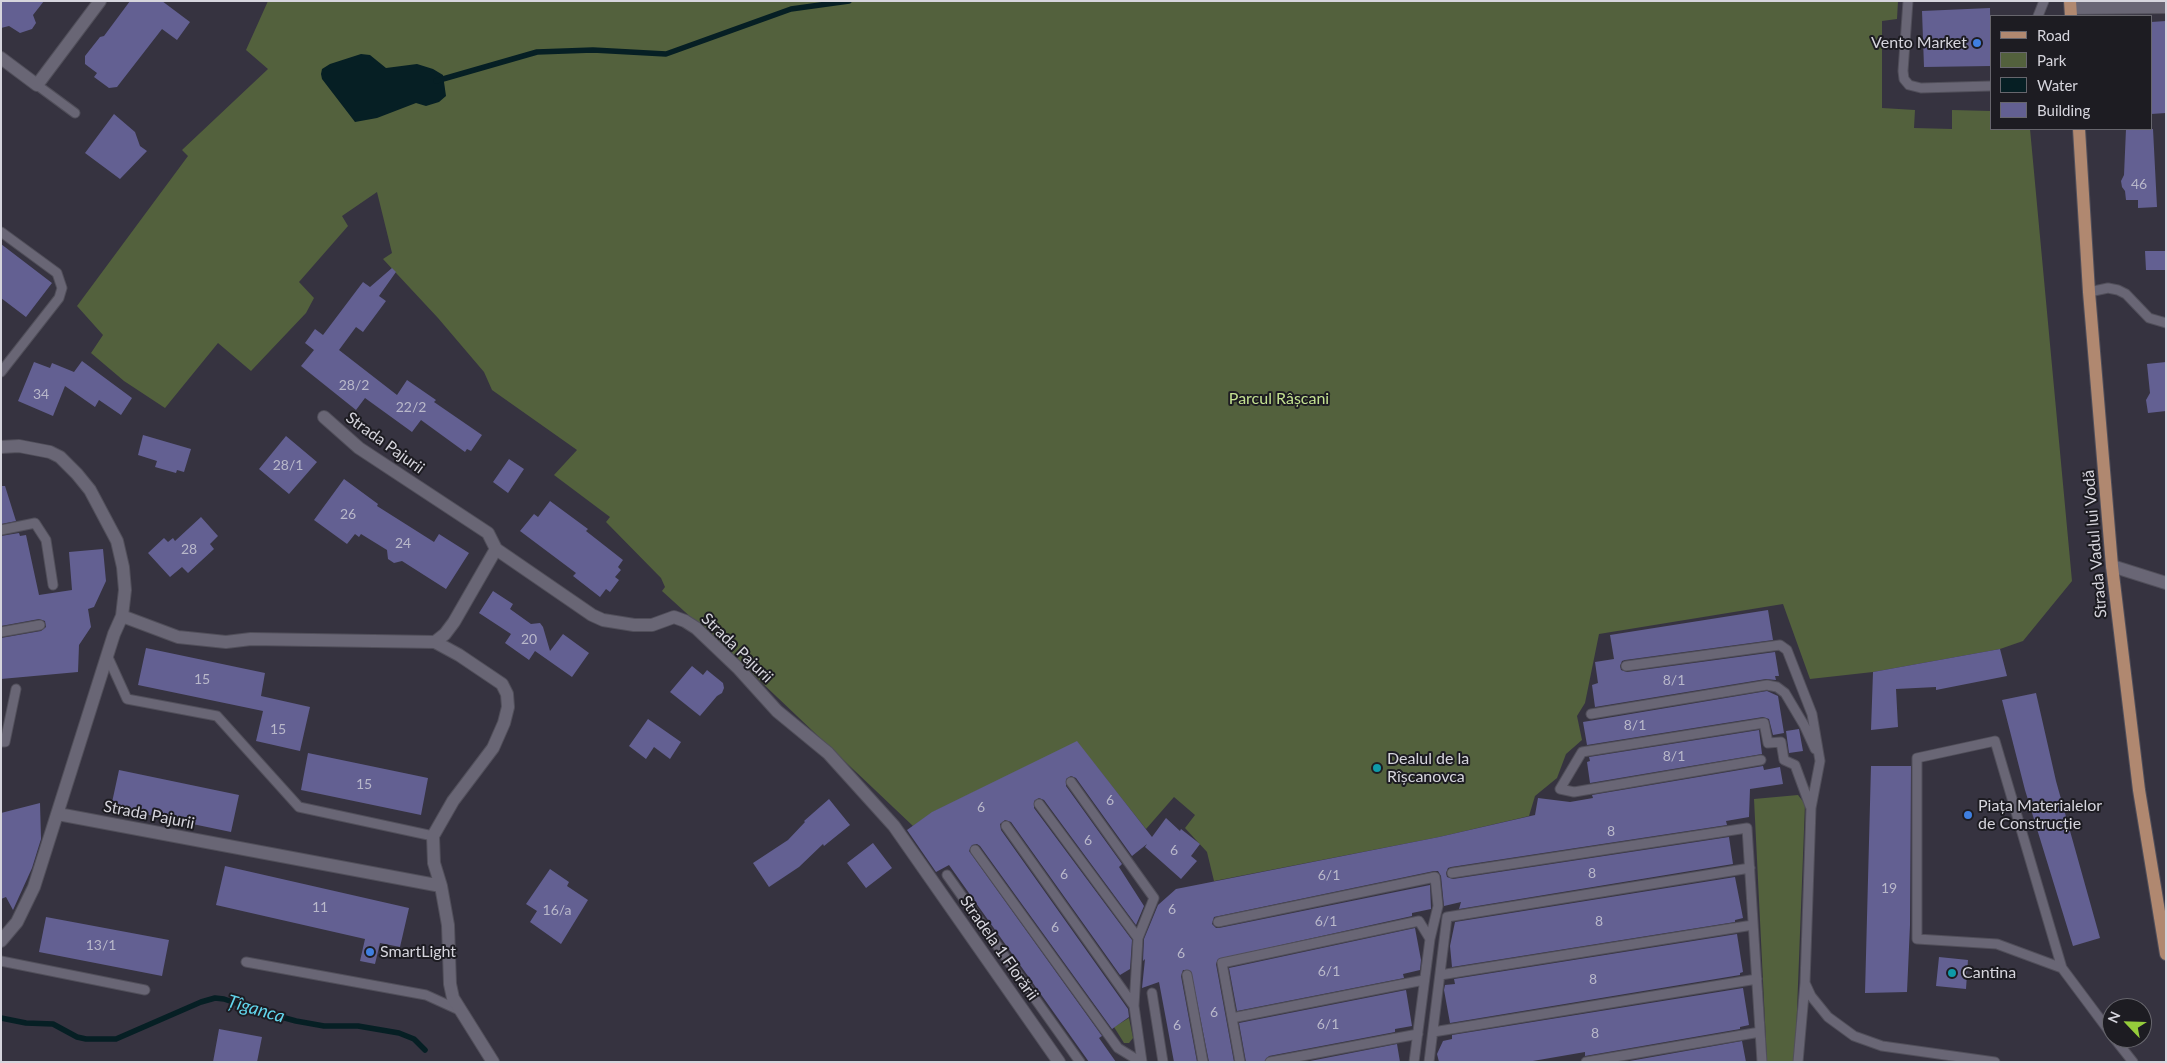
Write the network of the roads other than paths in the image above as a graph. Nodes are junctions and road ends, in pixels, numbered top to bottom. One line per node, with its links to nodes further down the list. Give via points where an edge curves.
1 (100, 1): 9 (street)
2 (1908, 1): 10 (lane, via 1903,71 1909,85 1921,88)
3 (2044, 1): 7 (lane)
4 (2113, 4): 5 (street); 6 (street)
5 (2166, 7)
6 (2071, 8)
7 (2038, 15)
8 (1, 58): 9 (street)
9 (37, 85): 11 (lane)
10 (1990, 86)
11 (75, 113)
12 (2079, 130): 14 (main road, Strada Vadul lui Vodă)
13 (1, 232): 16 (lane, via 57,273 62,288 58,298)
14 (2089, 292): 15 (lane, via 2108,288 2118,290 2149,318); 21 (main road, Strada Vadul lui Vodă)
15 (2166, 323)
16 (1, 372)
17 (324, 417): 20 (street, Strada Pajurii, via 359,448 488,533)
18 (1, 447): 24 (street, via 18,446 50,452 60,457 90,490 117,542 124,567)
19 (1, 530): 23 (lane, via 35,523 46,540)
20 (496, 549): 27 (street, via 454,622); 42 (street, Strada Pajurii, via 603,620 652,625 674,617 696,628 777,712 828,753 894,826)
21 (2112, 566): 22 (street); 52 (main road, Strada Vadul lui Vodă, via 2139,790)
22 (2166, 583)
23 (53, 585)
24 (122, 616): 27 (street, via 178,636 226,642 251,639); 28 (street)
25 (40, 625): 26 (lane)
26 (1, 632)
27 (435, 642): 40 (street, via 502,684 508,707 493,748 453,801)
28 (108, 655): 38 (street); 40 (lane, via 127,699 217,716 298,807)
29 (1626, 666): 34 (lane, via 1780,645 1787,650 1812,714)
30 (16, 688): 32 (lane, via 5,742)
31 (1591, 714): 34 (lane, via 1767,685 1777,687 1785,693 1804,725)
32 (1, 742)
33 (1761, 760): 37 (lane, via 1574,792 1560,789 1582,752 1764,723 1768,743 1781,742 1784,760 1795,765)
34 (1820, 761): 37 (lane)
35 (1071, 782): 49 (lane, via 1154,898)
36 (1039, 804): 49 (lane)
37 (1811, 808): 60 (lane)
38 (58, 814): 46 (street, Strada Pajurii); 51 (street, via 34,887 17,922)
39 (1006, 826): 63 (lane)
40 (433, 836): 46 (street, via 434,862)
41 (975, 850): 74 (lane, via 1118,1048)
42 (913, 853): 72 (street, Stradela 1 Florării)
43 (1750, 868): 44 (lane, via 1747,828); 48 (lane); 57 (lane, via 1447,917)
44 (1452, 873)
45 (947, 875): 73 (lane)
46 (441, 886): 64 (street, via 448,925 450,984)
47 (1218, 922): 50 (lane, via 1435,877 1438,906)
48 (1753, 925): 57 (lane); 58 (lane)
49 (1138, 938): 63 (lane)
50 (1430, 939): 59 (lane); 65 (lane, via 1419,921 1222,963)
51 (1, 941)
52 (2166, 954)
53 (1, 961): 61 (lane)
54 (246, 962): 64 (lane, via 426,995)
55 (2062, 968): 55 (lane, via 1996,741 1917,758 1917,939 1996,944); 66 (lane)
56 (1187, 975): 76 (lane)
57 (1440, 975): 67 (lane)
58 (1757, 979): 67 (lane); 68 (lane)
59 (1424, 980): 65 (lane); 69 (lane)
60 (1805, 983): 83 (lane); 84 (lane, via 1828,1018 1854,1036 1882,1046)
61 (144, 990)
62 (1152, 993): 75 (lane)
63 (1134, 1006): 74 (lane)
64 (459, 1010): 71 (street)
65 (1232, 1018): 77 (lane)
66 (2102, 1022)
67 (1432, 1032): 80 (lane)
68 (1760, 1032): 81 (lane); 82 (lane)
69 (1418, 1034): 78 (lane); 79 (lane)
70 (2122, 1048): 85 (lane)
71 (493, 1062)
72 (1059, 1062)
73 (1080, 1062)
74 (1142, 1062)
75 (1163, 1062)
76 (1203, 1062)
77 (1240, 1062)
78 (1270, 1062)
79 (1414, 1062)
80 (1429, 1062)
81 (1586, 1062)
82 (1762, 1062)
83 (1798, 1062)
84 (1995, 1062)
85 (2133, 1062)

